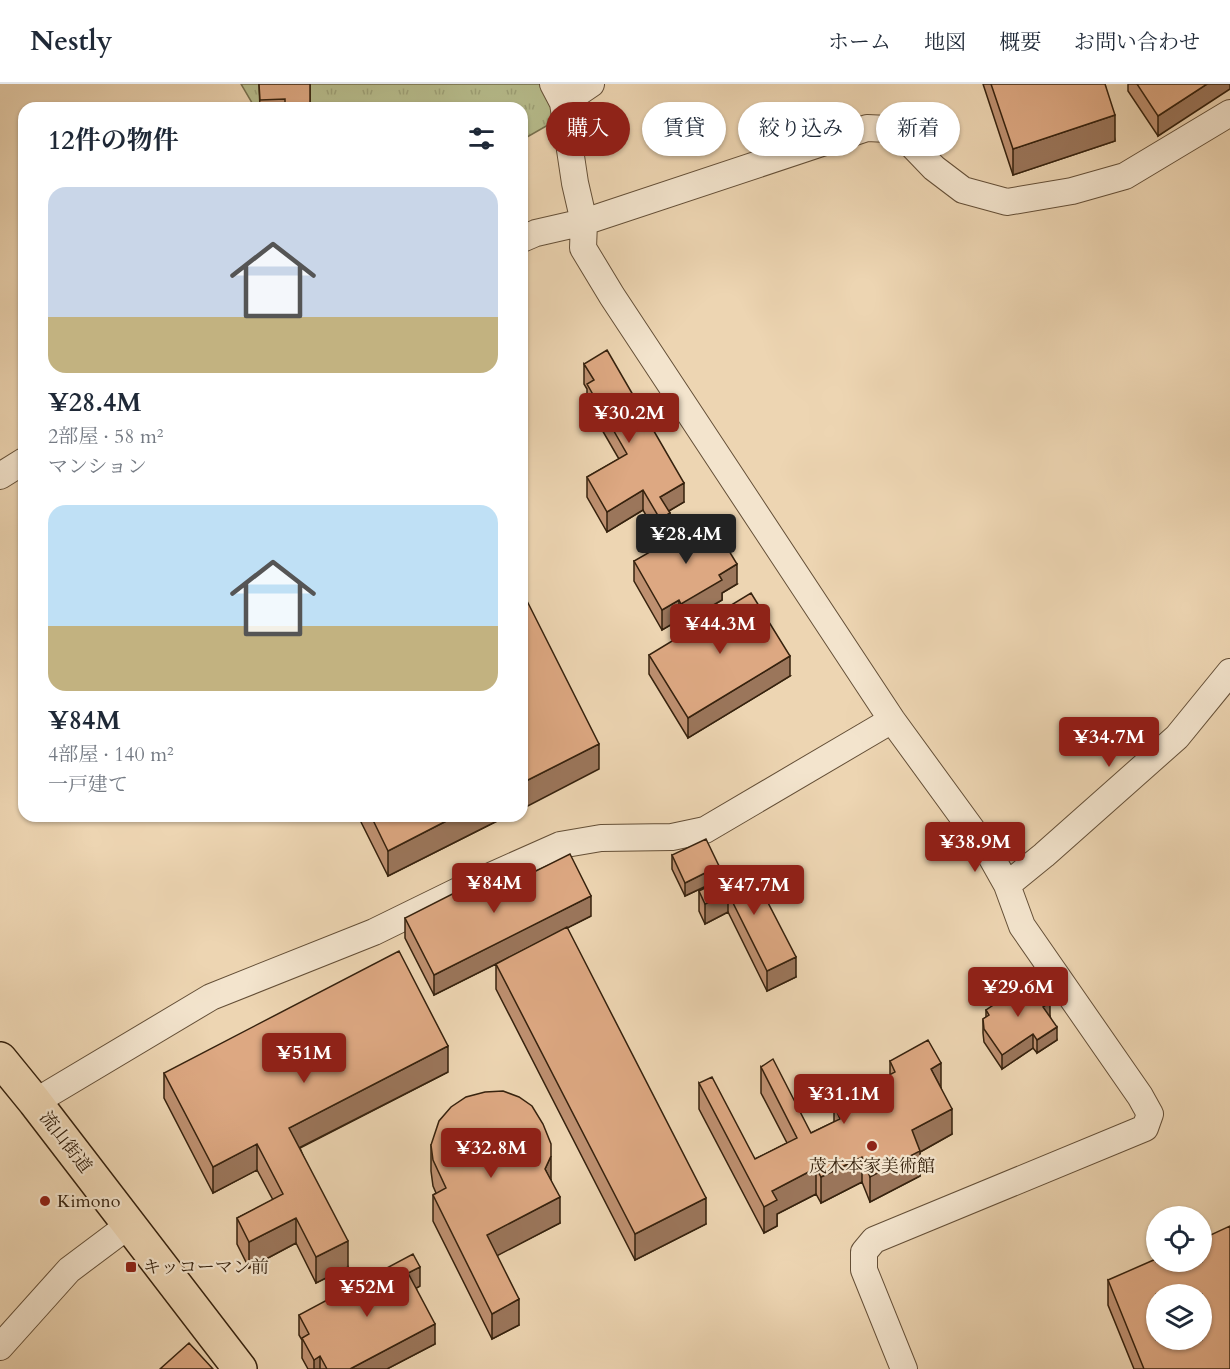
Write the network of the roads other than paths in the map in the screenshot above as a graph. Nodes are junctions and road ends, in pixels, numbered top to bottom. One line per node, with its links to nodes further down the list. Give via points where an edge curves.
1 (591, 84): 2 (street)
2 (558, 94): 4 (street)
3 (1230, 113): 4 (street, via 1125,176 1028,199 1006,202 963,190 910,143 888,129 867,128)
4 (584, 222): 5 (street); 9 (street, via 583,248 612,296)
5 (528, 237)
6 (18, 465): 7 (street)
7 (0, 476)
8 (1230, 672): 10 (street, via 1177,737)
9 (892, 720): 10 (street, via 989,853); 12 (street, via 705,830 672,837 601,838 560,846 374,932 211,997)
10 (1007, 885): 16 (street, via 1022,926 1150,1114 1145,1128 874,1239 864,1252 864,1270)
11 (0, 1061): 12 (main road, 流山街道)
12 (35, 1102): 13 (main road, 流山街道)
13 (129, 1225): 14 (street, via 69,1270); 15 (main road, 流山街道)
14 (0, 1347)
15 (240, 1369)
16 (904, 1369)

